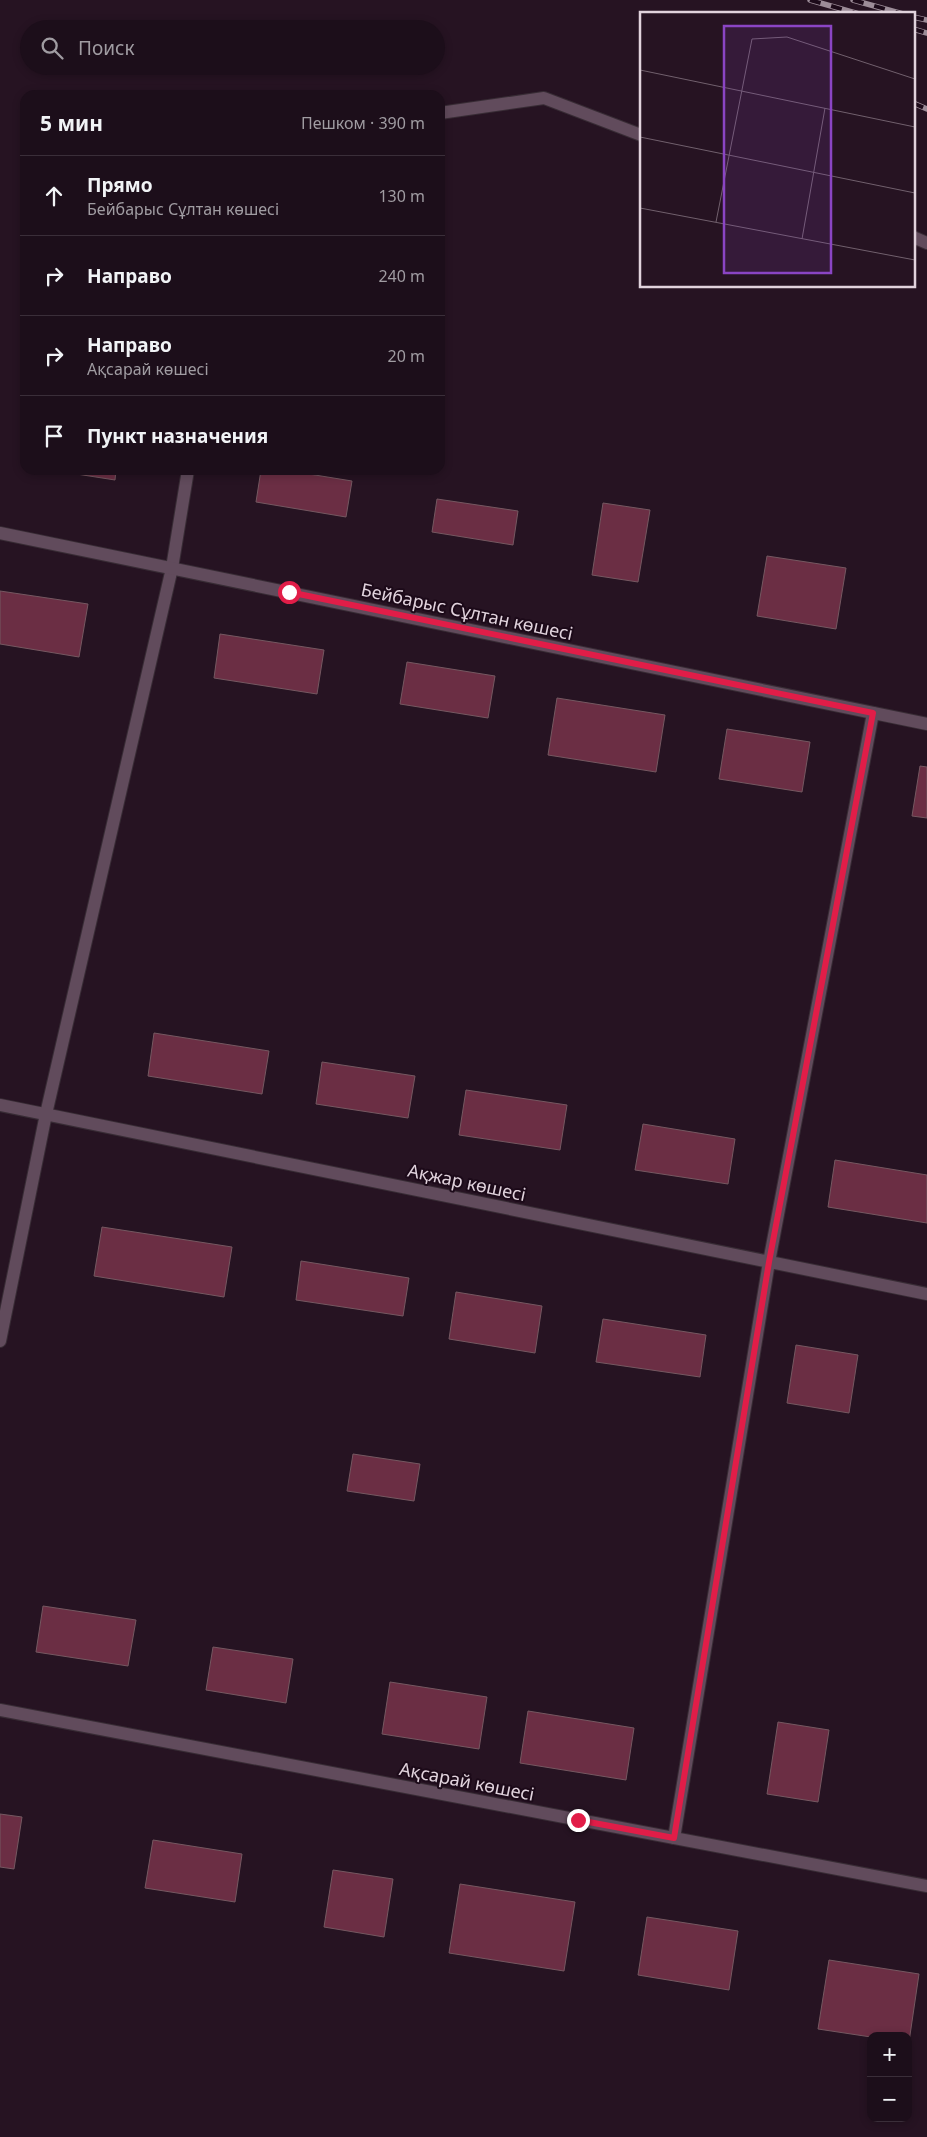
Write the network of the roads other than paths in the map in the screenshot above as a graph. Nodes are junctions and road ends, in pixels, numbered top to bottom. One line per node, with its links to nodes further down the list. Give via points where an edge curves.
1 (445, 112): 2 (street, via 544,98)
2 (640, 134)
3 (914, 237): 4 (street)
4 (927, 242)
5 (187, 475): 7 (street)
6 (0, 533): 7 (street, Бейбарыс Сұлтан көшесі)
7 (172, 568): 8 (street, Бейбарыс Сұлтан көшесі); 11 (street)
8 (873, 713): 9 (street, Бейбарыс Сұлтан көшесі); 12 (street)
9 (927, 724)
10 (0, 1104): 11 (street, Ақжар көшесі)
11 (46, 1114): 12 (street, Ақжар көшесі); 14 (street)
12 (769, 1262): 13 (street, Ақжар көшесі); 16 (street)
13 (927, 1294)
14 (0, 1341)
15 (0, 1710): 16 (street, Ақсарай көшесі)
16 (674, 1838): 17 (street, Ақсарай көшесі)
17 (927, 1886)

